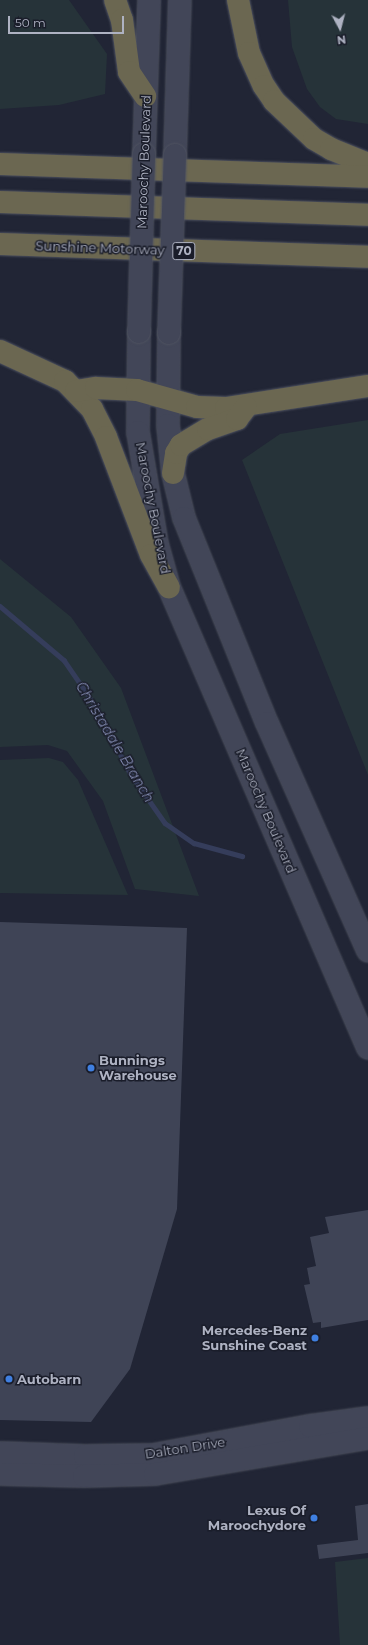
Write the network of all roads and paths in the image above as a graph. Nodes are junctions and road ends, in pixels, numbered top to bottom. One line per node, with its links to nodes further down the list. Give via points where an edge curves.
1 (115, 0): 5 (highway, via 122,20 129,72)
2 (149, 0): 5 (main road, Maroochy Boulevard)
3 (180, 0): 17 (main road, Maroochy Boulevard, bridge)
4 (238, 0): 7 (highway, via 249,53 274,101 314,139)
5 (145, 96): 16 (main road, Maroochy Boulevard, bridge)
6 (0, 164): 8 (highway)
7 (368, 164)
8 (368, 177)
9 (0, 202): 10 (highway)
10 (368, 215)
11 (0, 244): 12 (highway, Sunshine Motorway / 70)
12 (368, 257)
13 (0, 351): 15 (highway, via 46,370)
14 (368, 386): 18 (highway)
15 (76, 390): 16 (highway); 20 (highway, via 100,423 151,556)
16 (138, 390): 17 (highway); 20 (main road, Maroochy Boulevard, via 138,432 144,478)
17 (167, 400): 18 (highway, via 197,407); 19 (main road, Maroochy Boulevard)
18 (247, 406): 19 (highway, via 237,419 208,429 181,445 176,453)
19 (173, 473): 21 (main road, Maroochy Boulevard, via 184,518 236,648)
20 (169, 587): 22 (main road, Maroochy Boulevard)
21 (368, 951)
22 (368, 1048)
23 (368, 1411): 25 (main road)
24 (368, 1418): 25 (main road, Dalton Drive)
25 (310, 1426): 27 (main road, Dalton Drive, via 153,1455)
26 (368, 1438): 28 (main road, Dalton Drive, via 155,1474)
27 (0, 1453)
28 (0, 1474)

